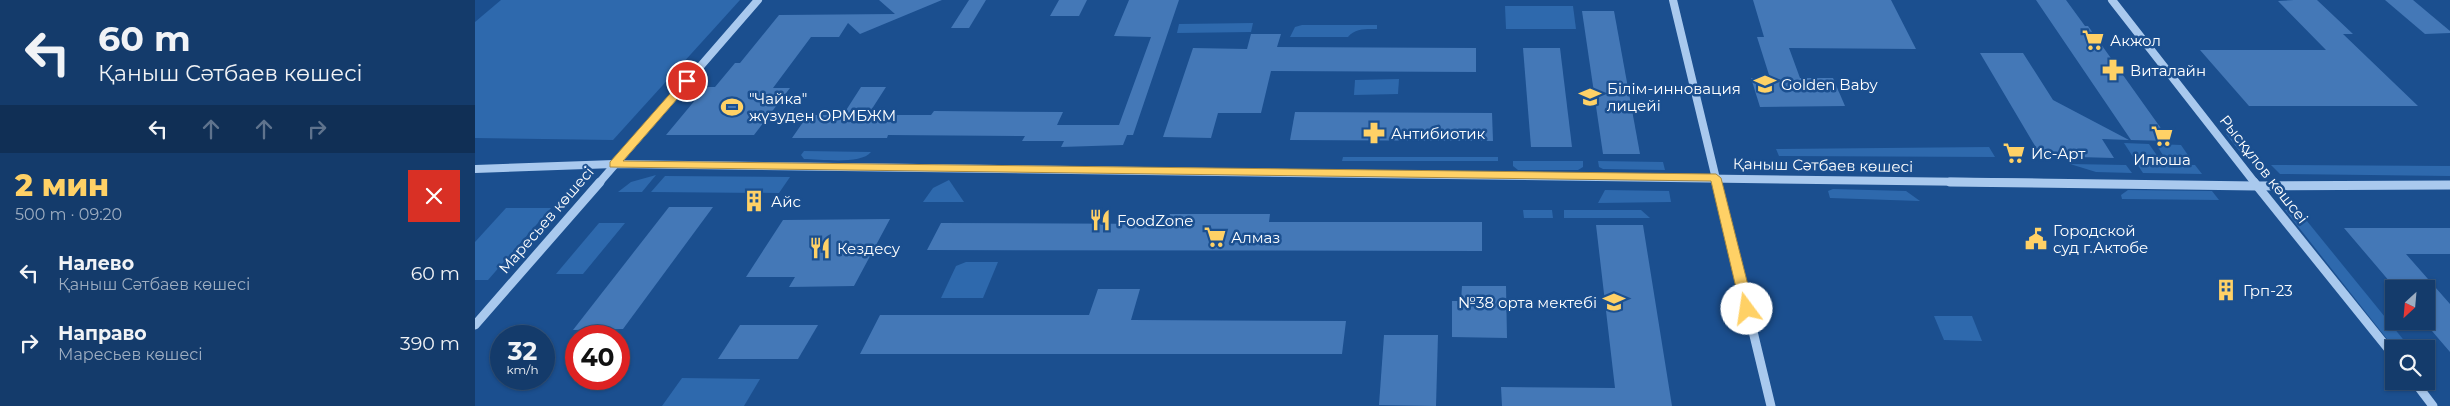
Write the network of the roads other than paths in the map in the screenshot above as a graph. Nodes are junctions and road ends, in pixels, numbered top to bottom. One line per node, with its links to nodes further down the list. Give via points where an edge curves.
1 (758, 0): 4 (street, Маресьев көшесі)
2 (1673, 0): 6 (street)
3 (2112, 0): 8 (street, Рысқұлов көшсеі)
4 (613, 164): 5 (street, Қаныш Сәтбаев көшесі); 6 (street, Қаныш Сәтбаев көшесі); 9 (street, Маресьев көшесі)
5 (475, 169)
6 (1716, 178): 8 (street, Қаныш Сәтбаев көшесі); 12 (street)
7 (2450, 185): 8 (street, Қаныш Сәтбаев көшесі)
8 (2257, 186): 10 (street, Рысқұлов көшсеі)
9 (475, 325)
10 (2385, 345)
11 (2421, 390): 13 (street)
12 (1771, 406)
13 (2433, 406)

